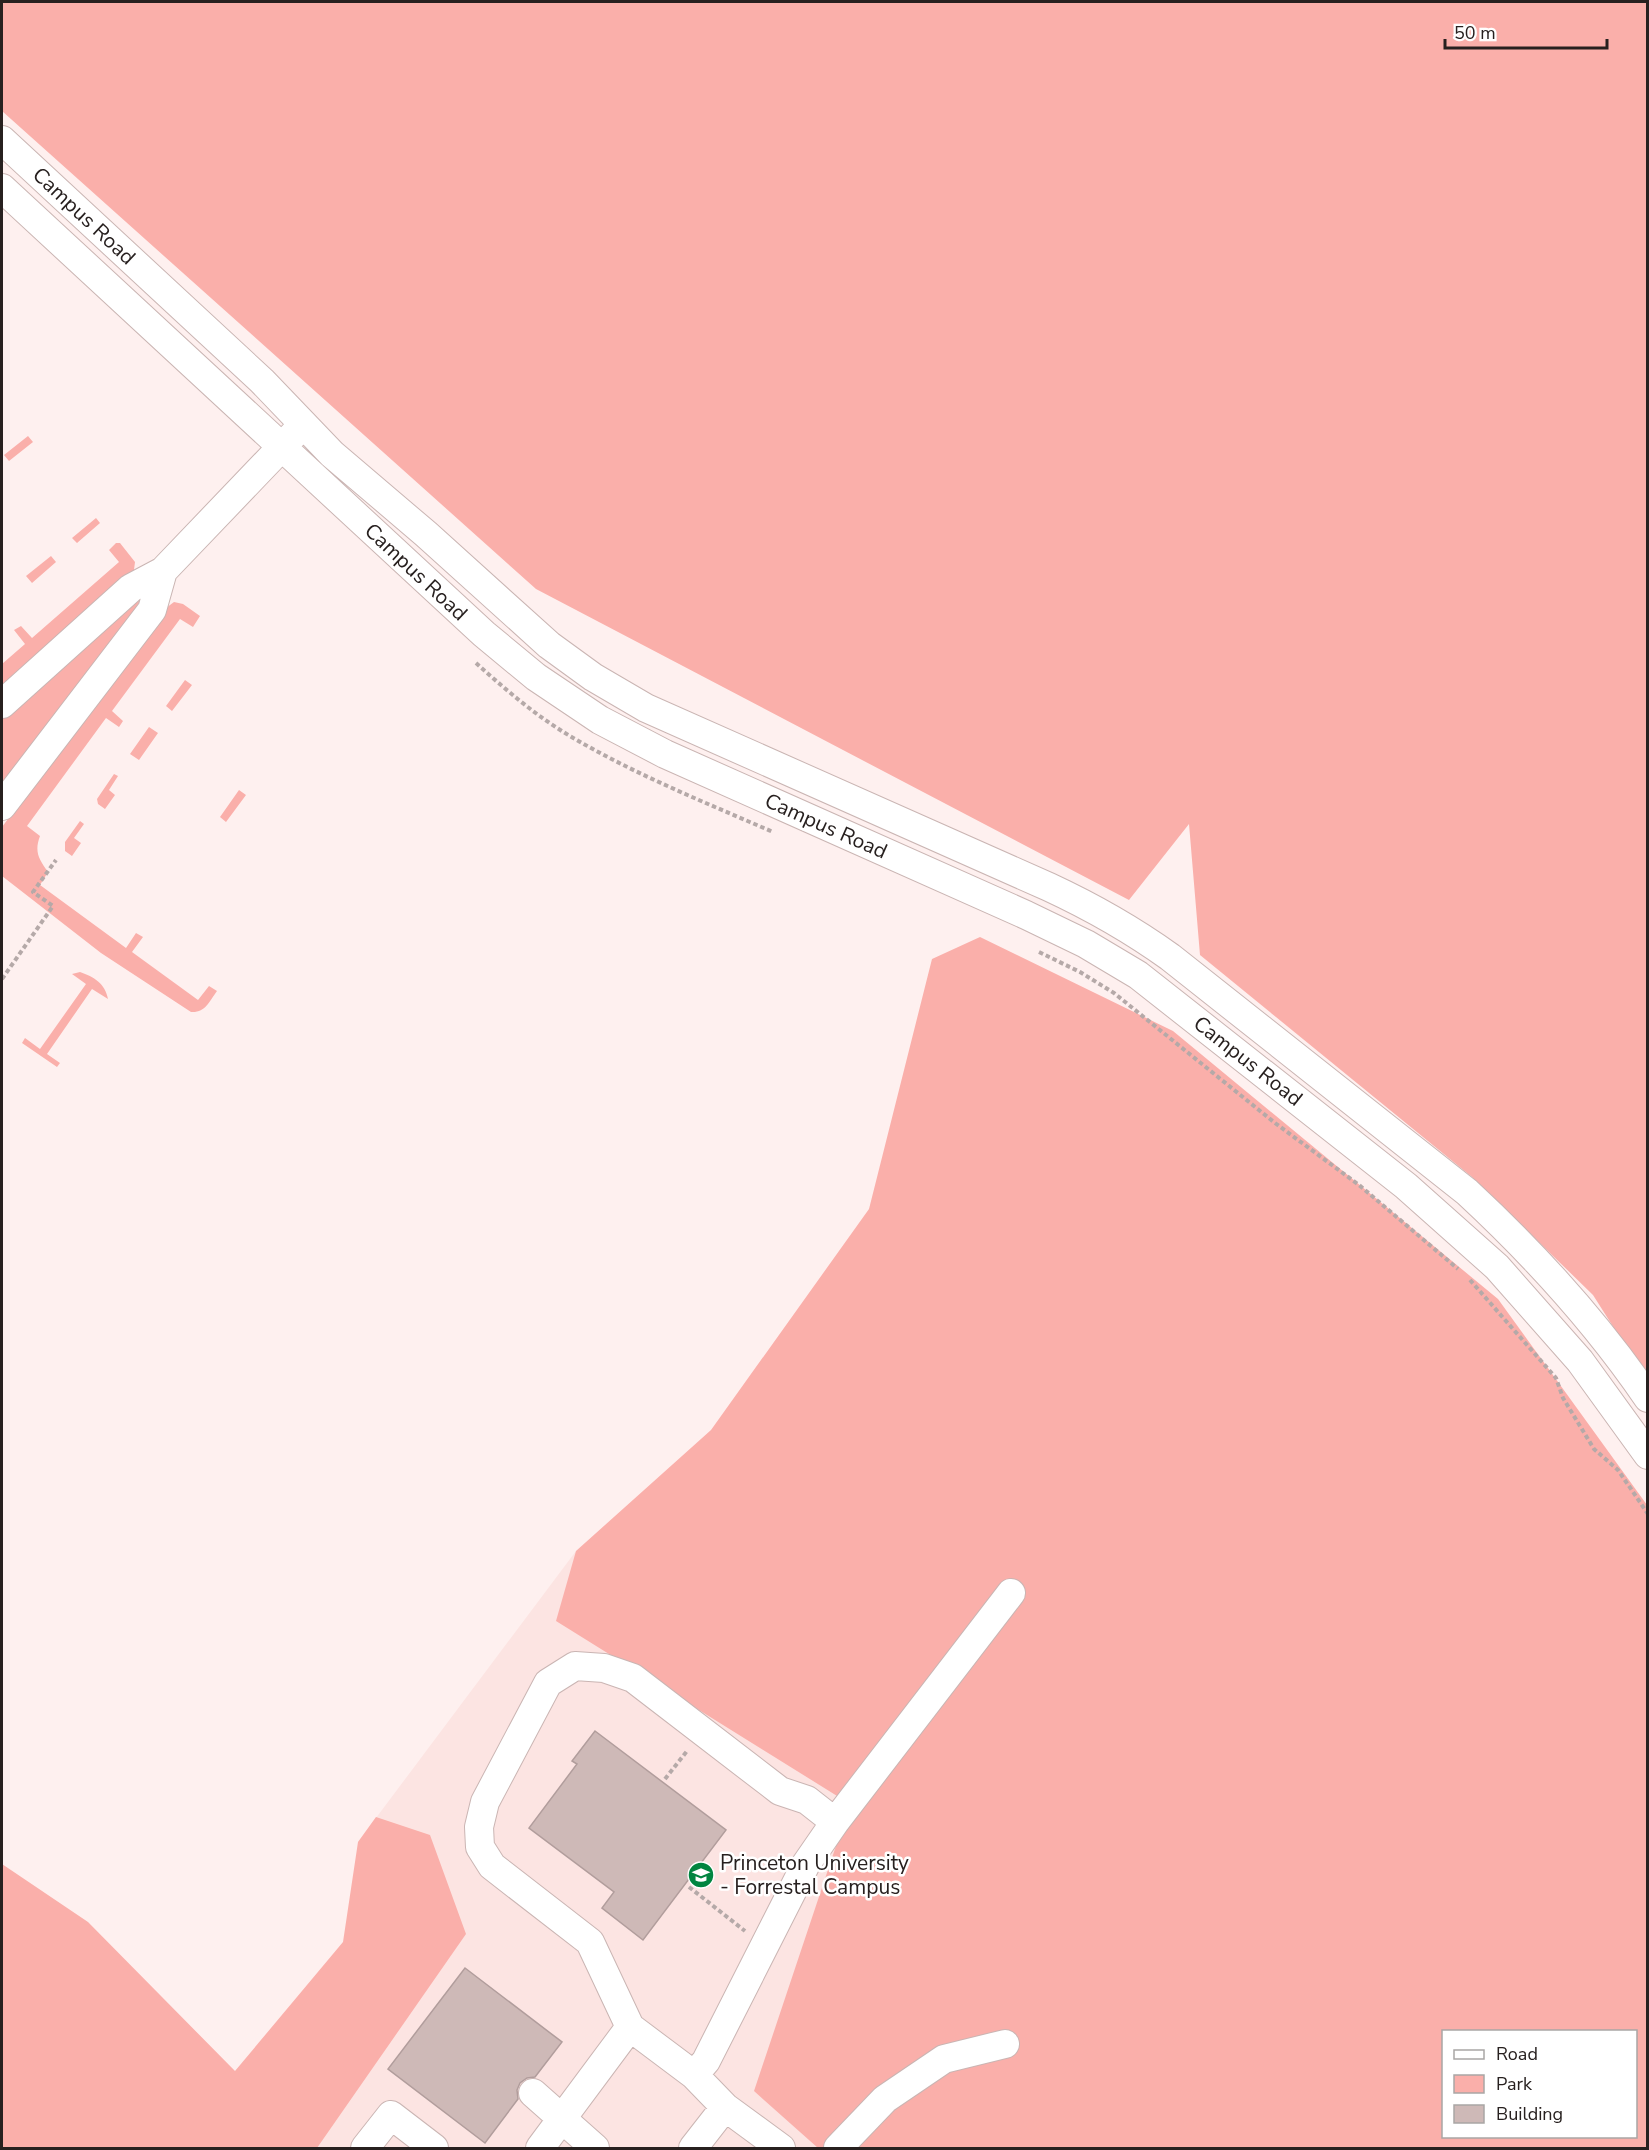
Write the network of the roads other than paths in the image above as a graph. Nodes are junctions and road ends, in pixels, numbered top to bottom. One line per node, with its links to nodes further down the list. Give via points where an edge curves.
1 (2, 140): 3 (street, Campus Road, via 262,381)
2 (2, 188): 4 (street, Campus Road)
3 (303, 424): 4 (street); 8 (street, Campus Road, via 549,645 593,677 646,708 1087,904 1133,930 1467,1192 1578,1304)
4 (282, 447): 5 (street); 9 (street, Campus Road, via 484,634 536,677 600,720 665,754 1036,920 1137,975 1406,1186 1497,1267 1580,1361)
5 (164, 571): 6 (street, via 131,588); 7 (street, via 152,610)
6 (2, 704)
7 (2, 806)
8 (1647, 1398)
9 (1647, 1455)
10 (1011, 1593): 11 (street)
11 (836, 1822): 12 (street, via 807,1800 780,1791 633,1678 604,1668 575,1666 548,1683 485,1802 479,1827 480,1847 492,1866 590,1942); 14 (street, via 806,1864 706,2061)
12 (630, 2028): 14 (street); 17 (street)
13 (1005, 2044): 24 (street, via 944,2059 885,2099)
14 (694, 2075): 16 (street)
15 (533, 2093): 17 (street)
16 (725, 2107): 22 (street); 23 (street)
17 (562, 2119): 20 (street); 21 (street)
18 (365, 2148): 19 (street, via 391,2115)
19 (434, 2148)
20 (540, 2148)
21 (595, 2148)
22 (693, 2148)
23 (781, 2148)
24 (838, 2148)

